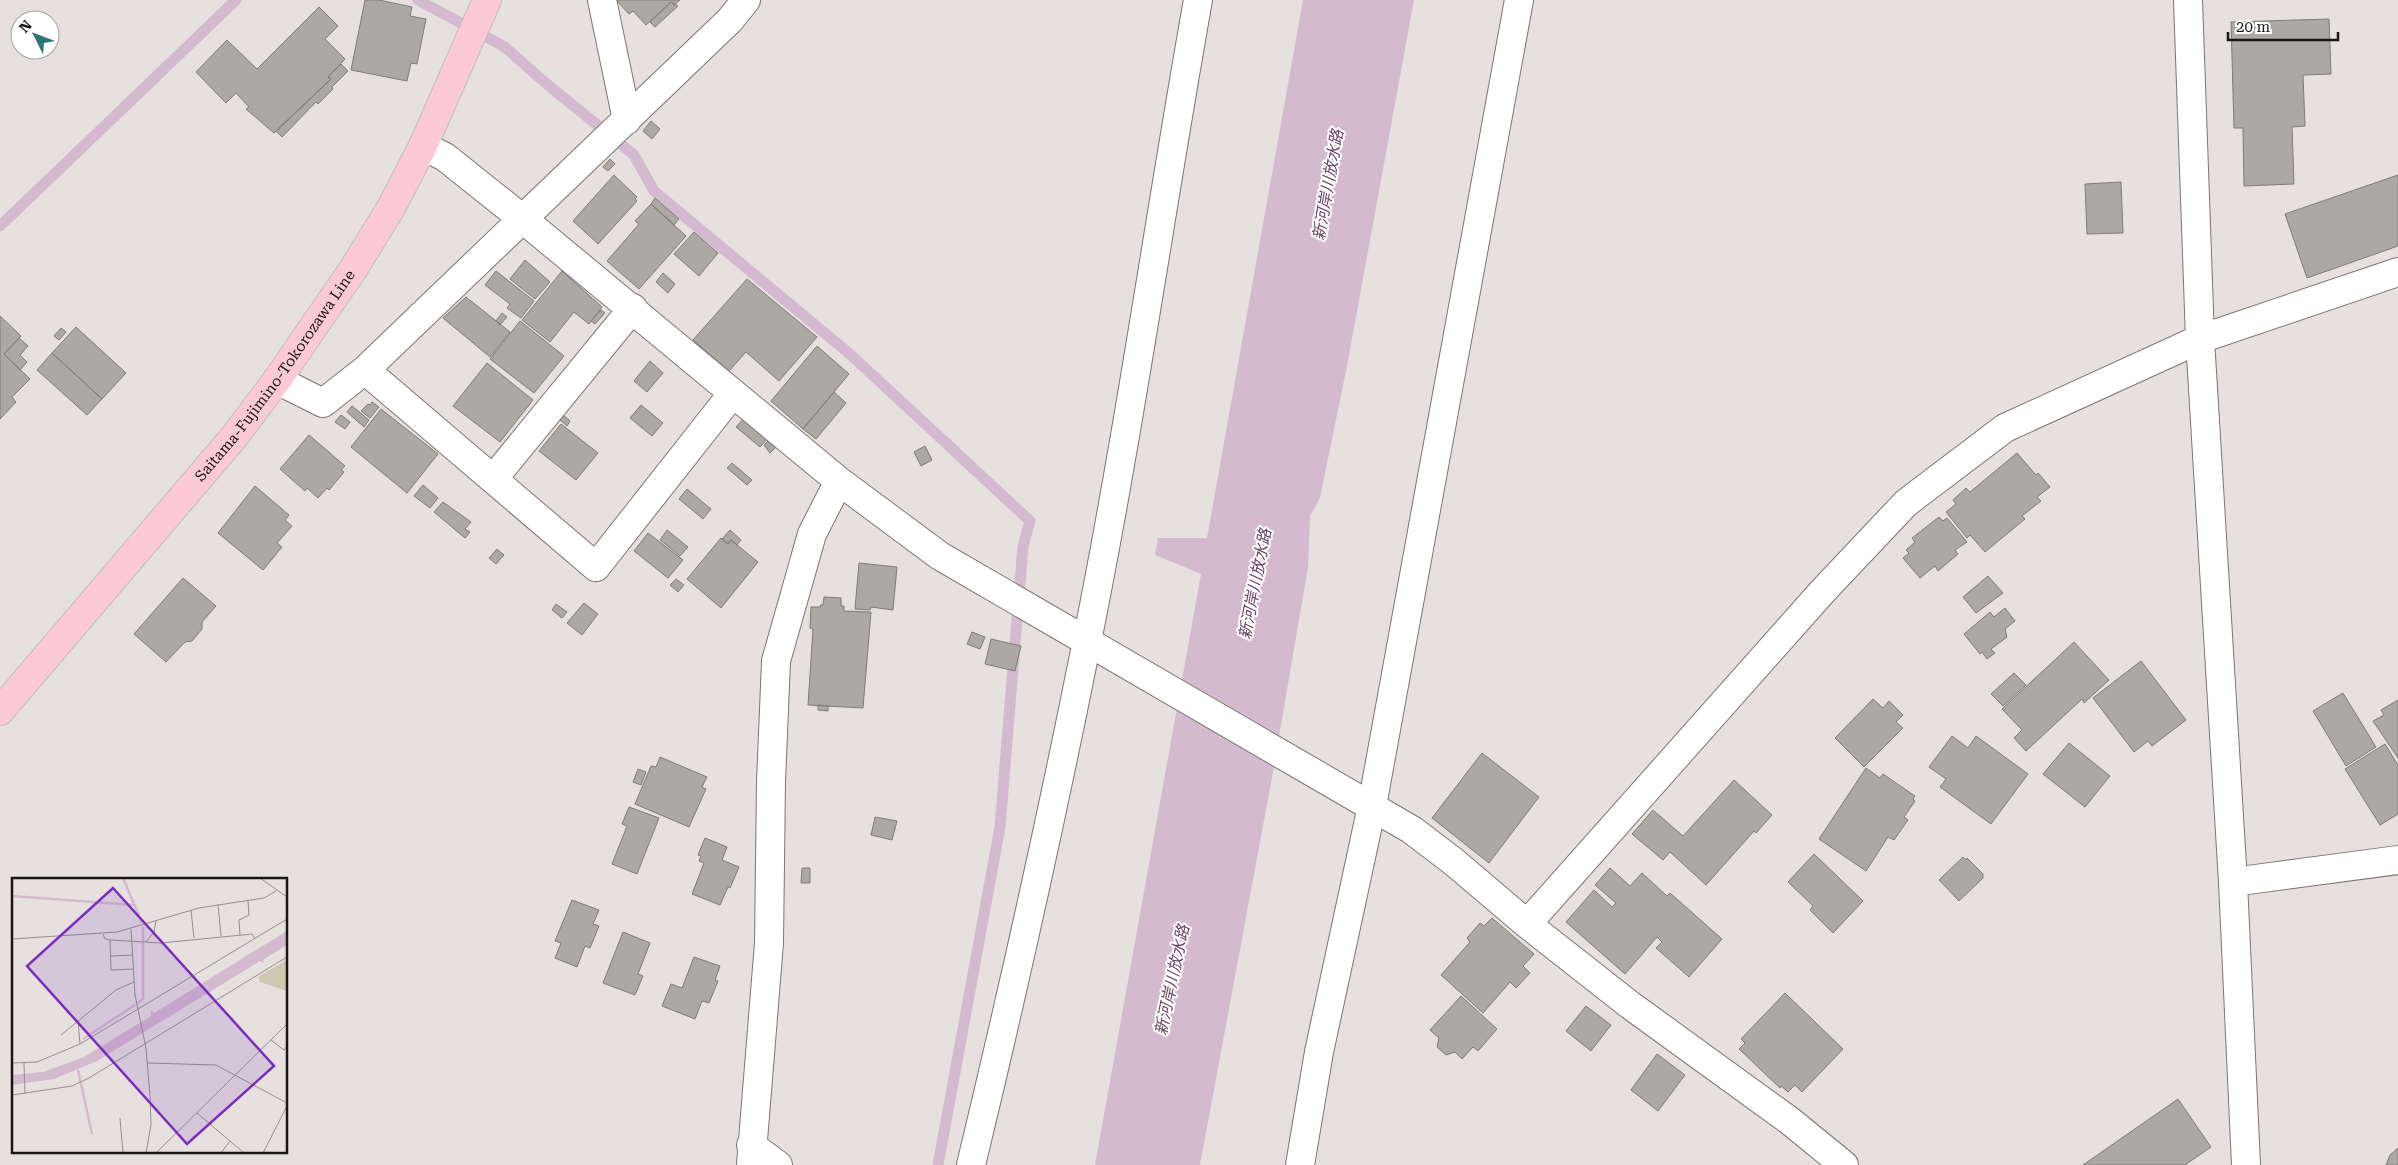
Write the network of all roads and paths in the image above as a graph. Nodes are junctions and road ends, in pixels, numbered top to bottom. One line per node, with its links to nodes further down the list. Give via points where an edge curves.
1 (487, 0): 8 (main road, Saitama-Fujimino-Tokorozawa Line)
2 (602, 0): 7 (street)
3 (746, 0): 7 (street, via 730,20)
4 (1198, 0): 18 (street, via 1117,480)
5 (1519, 0): 20 (street)
6 (2188, 0): 12 (street)
7 (627, 120): 9 (street)
8 (422, 146): 9 (street, via 445,157); 14 (main road, Saitama-Fujimino-Tokorozawa Line, via 392,206 354,268)
9 (524, 220): 11 (street); 13 (street)
10 (2398, 272): 12 (street)
11 (633, 308): 15 (street); 16 (street)
12 (2200, 339): 22 (street); 23 (street, via 2005,428 1906,503 1822,592)
13 (365, 370): 14 (street, via 323,403); 16 (street)
14 (277, 380): 19 (main road, Saitama-Fujimino-Tokorozawa Line, via 234,437)
15 (733, 393): 16 (street, via 596,567); 17 (street)
16 (493, 479)
17 (839, 481): 18 (street, via 940,556); 24 (street, via 812,534 776,661 769,944)
18 (1097, 647): 20 (street); 26 (street)
19 (0, 711)
20 (1360, 799): 23 (street, via 1412,830); 27 (street)
21 (2398, 860): 22 (street)
22 (2234, 882): 29 (street)
23 (1527, 924): 28 (street)
24 (751, 1155): 25 (street)
25 (778, 1165)
26 (971, 1165)
27 (1300, 1165)
28 (1844, 1165)
29 (2246, 1165)

